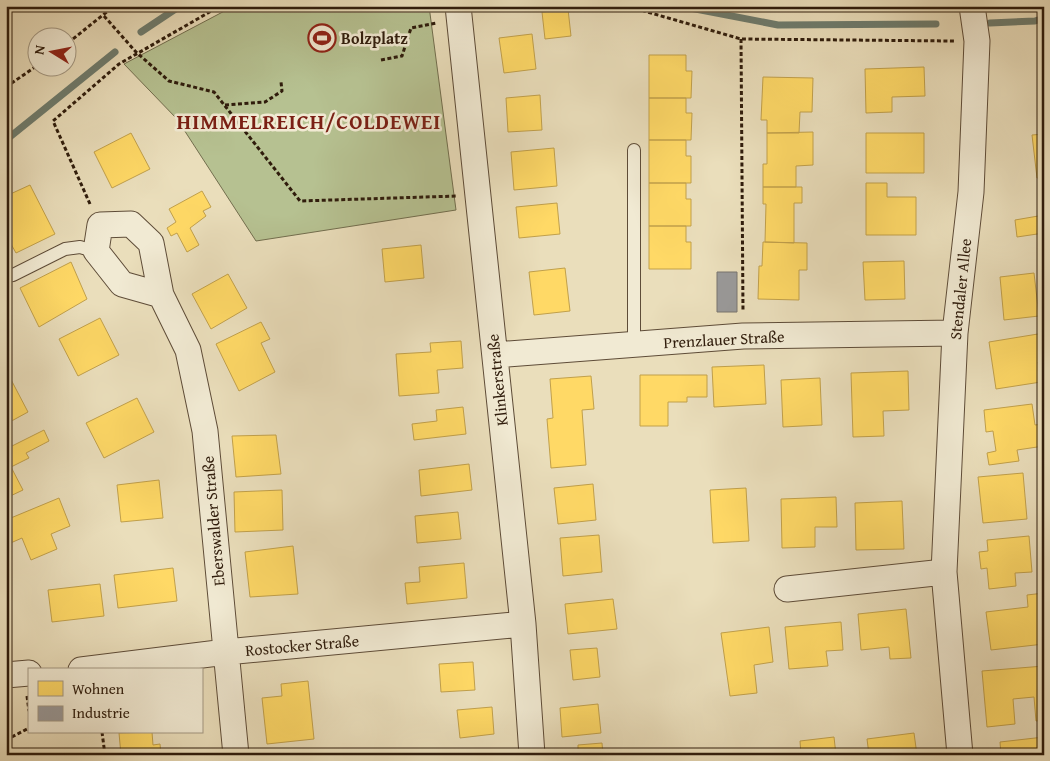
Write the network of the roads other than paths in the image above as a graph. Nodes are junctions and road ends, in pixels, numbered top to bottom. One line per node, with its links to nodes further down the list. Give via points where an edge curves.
1 (972, 6): 7 (street, Stendaler Allee, via 977,41 971,192)
2 (459, 12): 9 (street, Klinkerstraße)
3 (634, 150): 8 (lane)
4 (97, 252): 5 (lane, via 80,247 65,249); 6 (street, via 122,284); 6 (street, Eberswalder Straße, via 100,225 131,224 151,243)
5 (6, 276)
6 (161, 295): 13 (street, Eberswalder Straße, via 188,350 205,431)
7 (955, 333): 8 (street, Prenzlauer Straße, via 743,336); 10 (street, Stendaler Allee)
8 (634, 344): 9 (street, Prenzlauer Straße)
9 (495, 355): 12 (street, Klinkerstraße)
10 (944, 572): 11 (street); 19 (street, Stendaler Allee)
11 (787, 589)
12 (523, 624): 13 (street, Rostocker Straße); 18 (street, Klinkerstraße)
13 (226, 652): 14 (street, Rostocker Straße); 17 (street, Eberswalder Straße)
14 (97, 668)
15 (28, 673): 16 (street)
16 (6, 675)
17 (236, 755)
18 (532, 755)
19 (960, 755)

